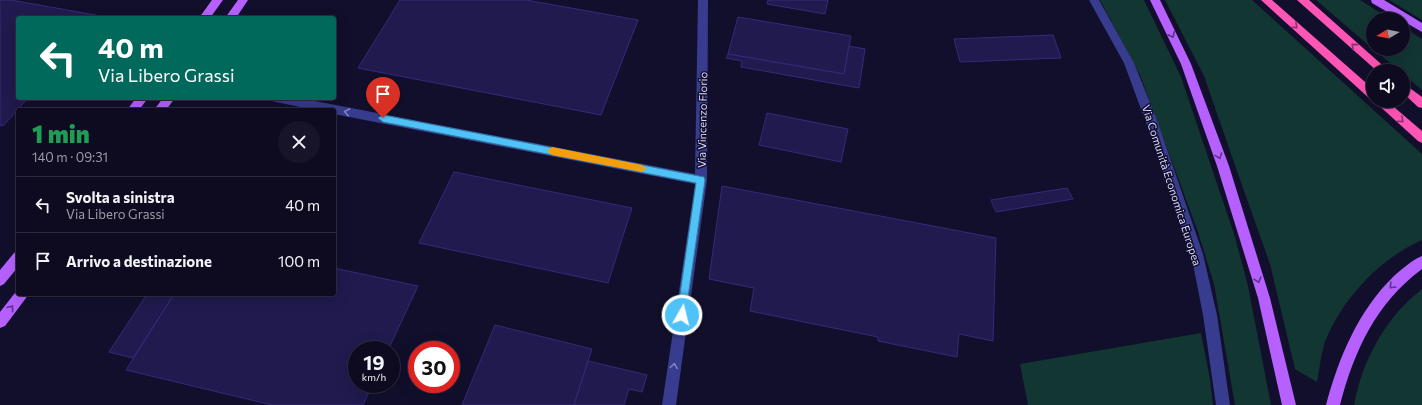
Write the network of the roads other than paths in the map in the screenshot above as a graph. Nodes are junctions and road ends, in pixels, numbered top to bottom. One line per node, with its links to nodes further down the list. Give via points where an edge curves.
1 (218, 0): 9 (main road)
2 (243, 0): 10 (main road)
3 (704, 0): 23 (street, Via Vincenzo Florio)
4 (1094, 0): 30 (street, Via Comunità Economica Europea, via 1129,63 1197,254 1210,315)
5 (1155, 0): 31 (main road, one-way to 31, via 1186,64 1223,166 1264,298)
6 (1266, 0): 13 (highway, one-way to 13)
7 (1302, 0): 12 (highway, one-way to 7)
8 (1376, 0): 11 (main road)
9 (206, 16)
10 (231, 16)
11 (1422, 28)
12 (1376, 64)
13 (1366, 89)
14 (1410, 94): 17 (highway)
15 (140, 100): 18 (main road)
16 (286, 100): 19 (street, one-way to 16)
17 (1422, 104)
18 (134, 108)
19 (328, 108)
20 (1388, 108): 22 (highway, one-way to 22)
21 (336, 110): 23 (street, one-way to 21)
22 (1422, 138)
23 (701, 180): 29 (street, Via Vincenzo Florio, one-way to 23)
24 (16, 260): 26 (main road)
25 (1422, 262): 32 (main road, one-way to 32, via 1408,270 1373,309 1347,357)
26 (0, 280)
27 (20, 296): 28 (main road, one-way to 27)
28 (0, 322)
29 (669, 405)
30 (1223, 405)
31 (1289, 405)
32 (1333, 405)

